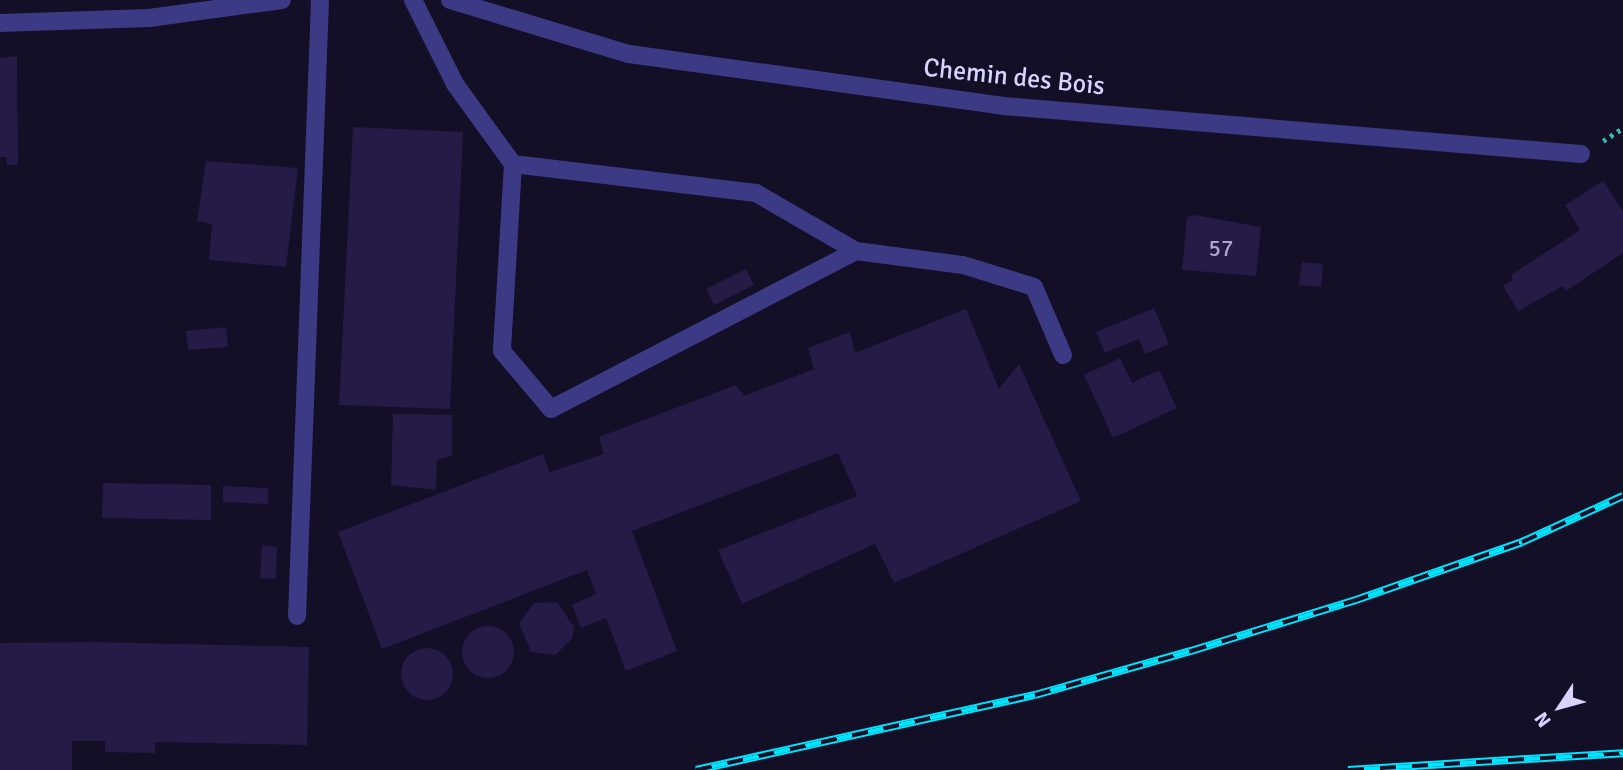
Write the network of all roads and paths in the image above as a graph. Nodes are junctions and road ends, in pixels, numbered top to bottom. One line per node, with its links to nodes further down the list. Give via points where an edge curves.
1 (282, 0): 5 (street, via 149,18)
2 (320, 0): 10 (street)
3 (413, 0): 7 (street, via 455,84)
4 (450, 0): 6 (street, Chemin des Bois, via 629,54 1003,106)
5 (0, 23)
6 (1581, 154)
7 (513, 164): 8 (street, via 756,192); 8 (street, via 502,351 551,409)
8 (856, 251): 9 (street, via 963,265 1034,287)
9 (1063, 355)
10 (297, 615)

